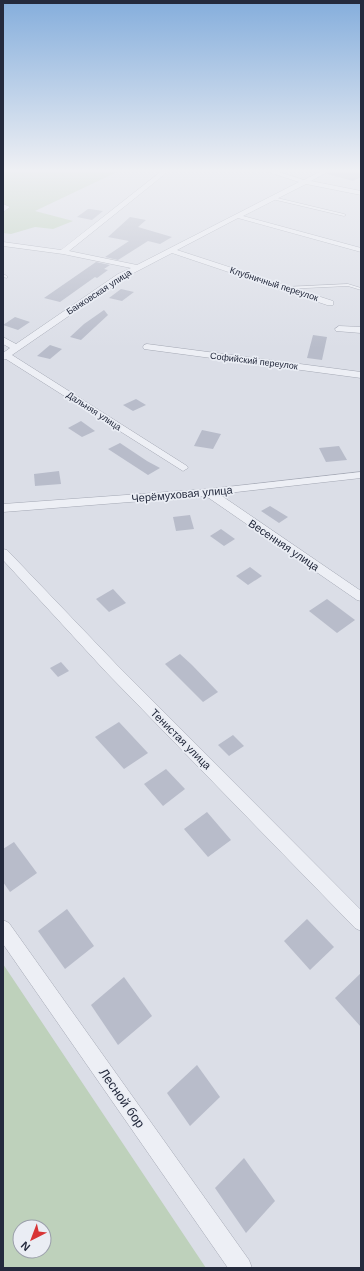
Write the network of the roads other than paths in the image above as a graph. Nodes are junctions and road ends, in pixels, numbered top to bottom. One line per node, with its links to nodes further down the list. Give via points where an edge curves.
1 (92, 229): 7 (street)
2 (211, 229): 5 (street, Банковская улица)
3 (286, 229): 6 (street)
4 (3, 244): 7 (street)
5 (171, 250): 8 (street, Банковская улица); 9 (street, Клубничный переулок)
6 (361, 250)
7 (63, 252): 8 (street)
8 (137, 267): 16 (street, Банковская улица)
9 (285, 288): 10 (lane, via 348,285); 11 (street, Клубничный переулок)
10 (361, 288)
11 (330, 303)
12 (339, 328): 13 (street)
13 (361, 330)
14 (3, 340): 16 (street)
15 (147, 347): 18 (street, Софийский переулок)
16 (16, 348): 17 (street, Банковская улица)
17 (5, 356): 19 (street, Дальняя улица)
18 (361, 375)
19 (183, 468)
20 (361, 475): 21 (street, Черёмуховая улица)
21 (208, 492): 22 (street, Черёмуховая улица); 24 (street, Весенняя улица)
22 (3, 508)
23 (3, 553): 25 (street, Тенистая улица, via 111,668)
24 (361, 597)
25 (361, 922)
26 (3, 929): 27 (street, Лесной бор)
27 (241, 1268)

